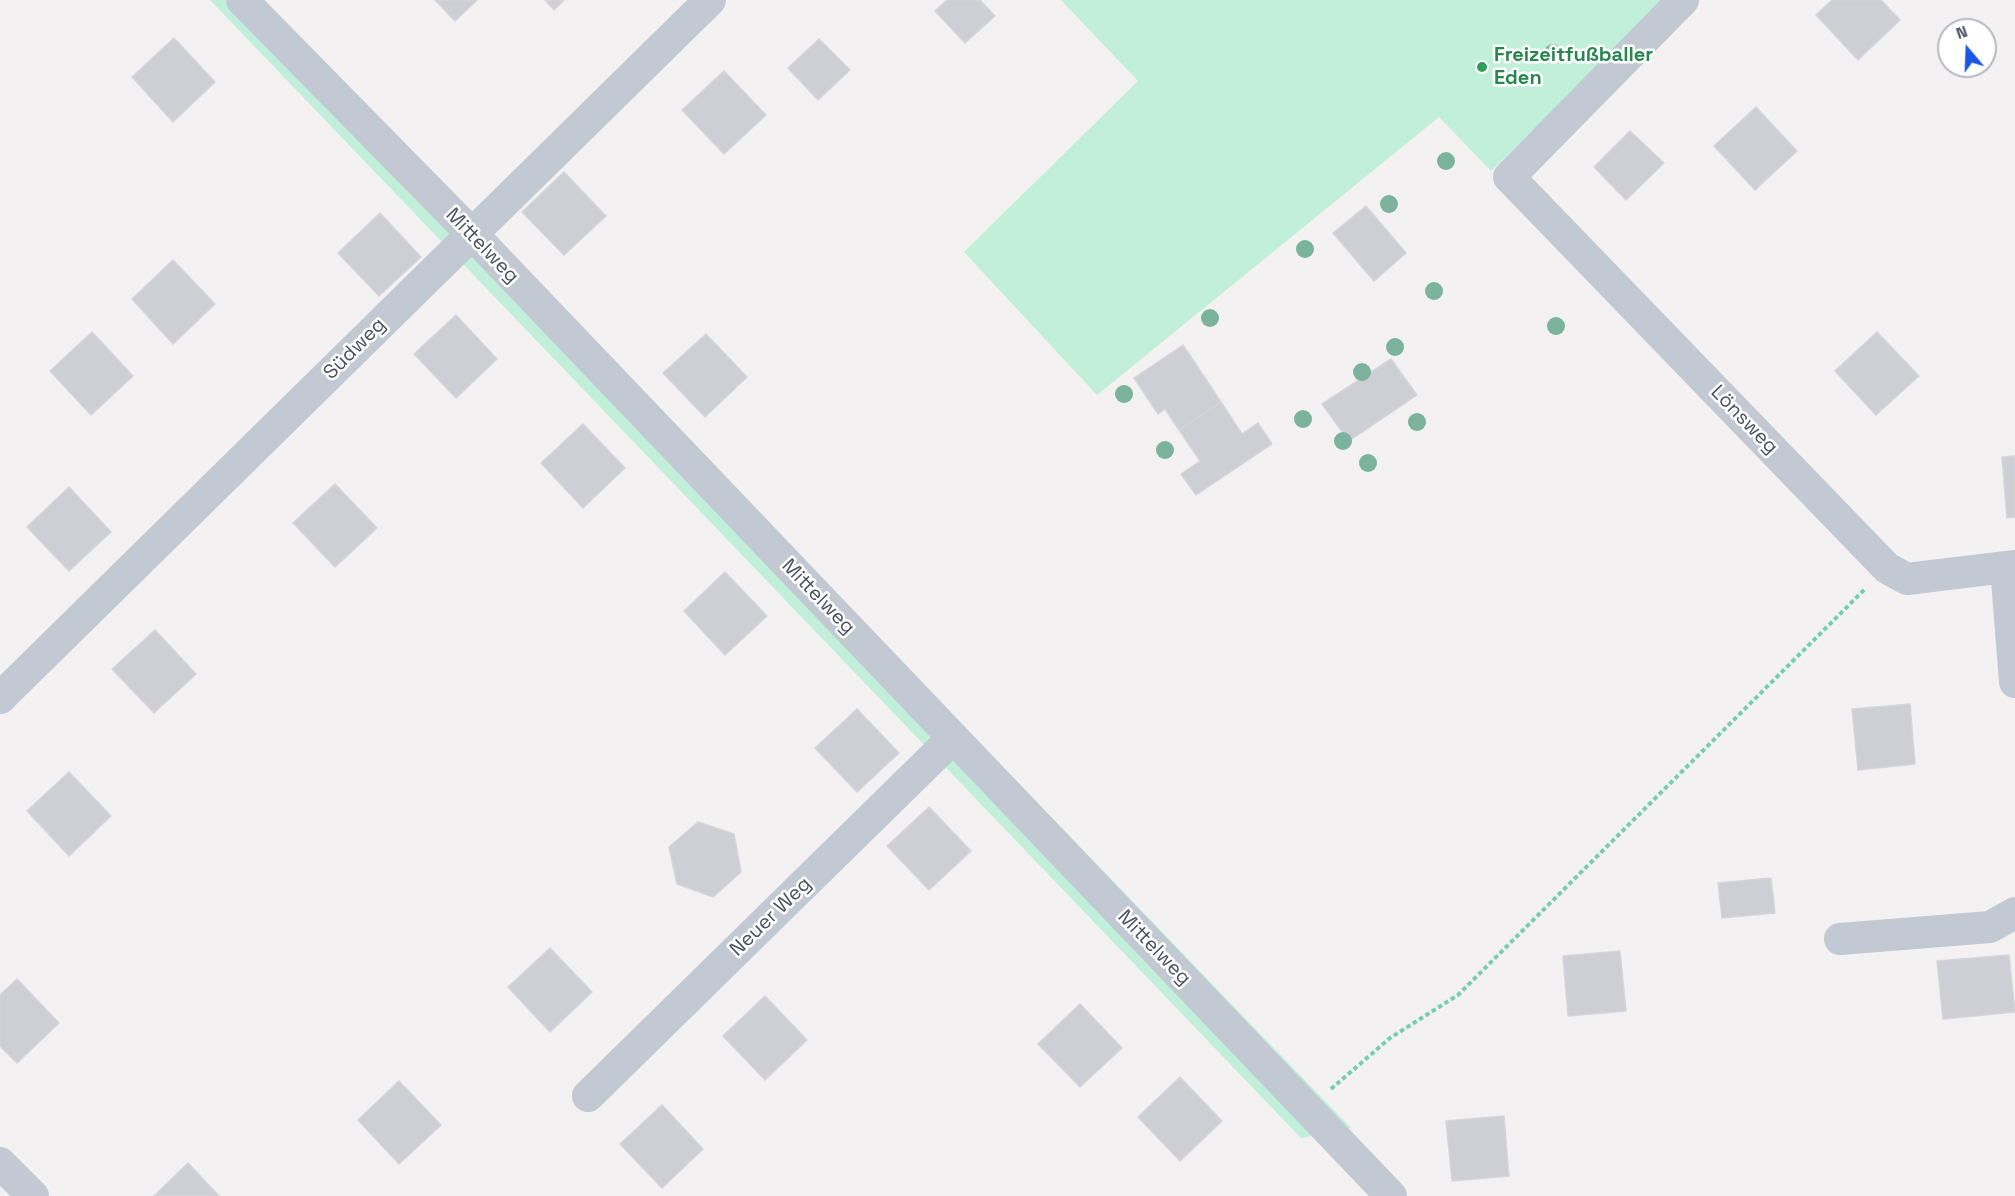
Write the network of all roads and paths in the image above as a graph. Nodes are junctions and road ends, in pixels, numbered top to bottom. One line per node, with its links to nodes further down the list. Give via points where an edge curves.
1 (242, 0): 4 (street, Mittelweg)
2 (710, 0): 4 (street, Südweg)
3 (1683, 0): 6 (street, Lönsweg, via 1509,177)
4 (472, 234): 8 (street, Südweg); 9 (street, Mittelweg)
5 (2010, 567): 6 (street, Lönsweg, via 1907,579); 7 (street)
6 (1887, 568): 13 (path, via 1458,994 1390,1038)
7 (2015, 682)
8 (0, 698)
9 (953, 738): 12 (street, Neuer Weg); 13 (street, Mittelweg)
10 (2015, 913): 11 (street, via 1990,927)
11 (1840, 939)
12 (588, 1096)
13 (1308, 1109): 16 (street, Mittelweg)
14 (0, 1163): 15 (street)
15 (33, 1196)
16 (1391, 1196)

